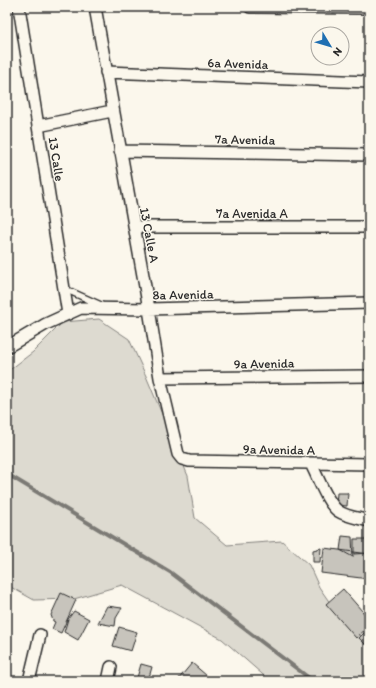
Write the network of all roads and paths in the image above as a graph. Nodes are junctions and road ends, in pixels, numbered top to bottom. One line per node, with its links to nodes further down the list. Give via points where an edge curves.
1 (19, 7): 8 (street, 13 Calle)
2 (95, 7): 5 (street, 13 Calle A)
3 (250, 7): 4 (street)
4 (369, 8)
5 (106, 72): 6 (street, 6a Avenida); 7 (street, 13 Calle A)
6 (369, 82)
7 (112, 111): 8 (street); 9 (street, 13 Calle A)
8 (38, 126): 13 (street, 13 Calle)
9 (120, 151): 10 (street, 7a Avenida); 11 (street, 13 Calle A)
10 (369, 155)
11 (134, 227): 12 (street, 7a Avenida A); 16 (street, 13 Calle A)
12 (369, 227)
13 (63, 289): 15 (lane); 17 (street, 13 Calle)
14 (369, 303): 16 (street, 8a Avenida)
15 (107, 307): 16 (street, 8a Avenida); 17 (street, 8a Avenida, via 81,308)
16 (149, 309): 20 (street, 13 Calle A)
17 (68, 314): 18 (street, 8a Avenida)
18 (7, 347)
19 (369, 376): 20 (street, 9a Avenida)
20 (160, 378): 21 (street, 13 Calle A, via 178,454)
21 (188, 461): 22 (street, 9a Avenida A)
22 (311, 464): 23 (street, 9a Avenida A); 24 (street, via 332,505 338,511)
23 (369, 464)
24 (369, 521)
25 (40, 635): 27 (street)
26 (111, 667): 28 (street)
27 (29, 681)
28 (108, 681)

